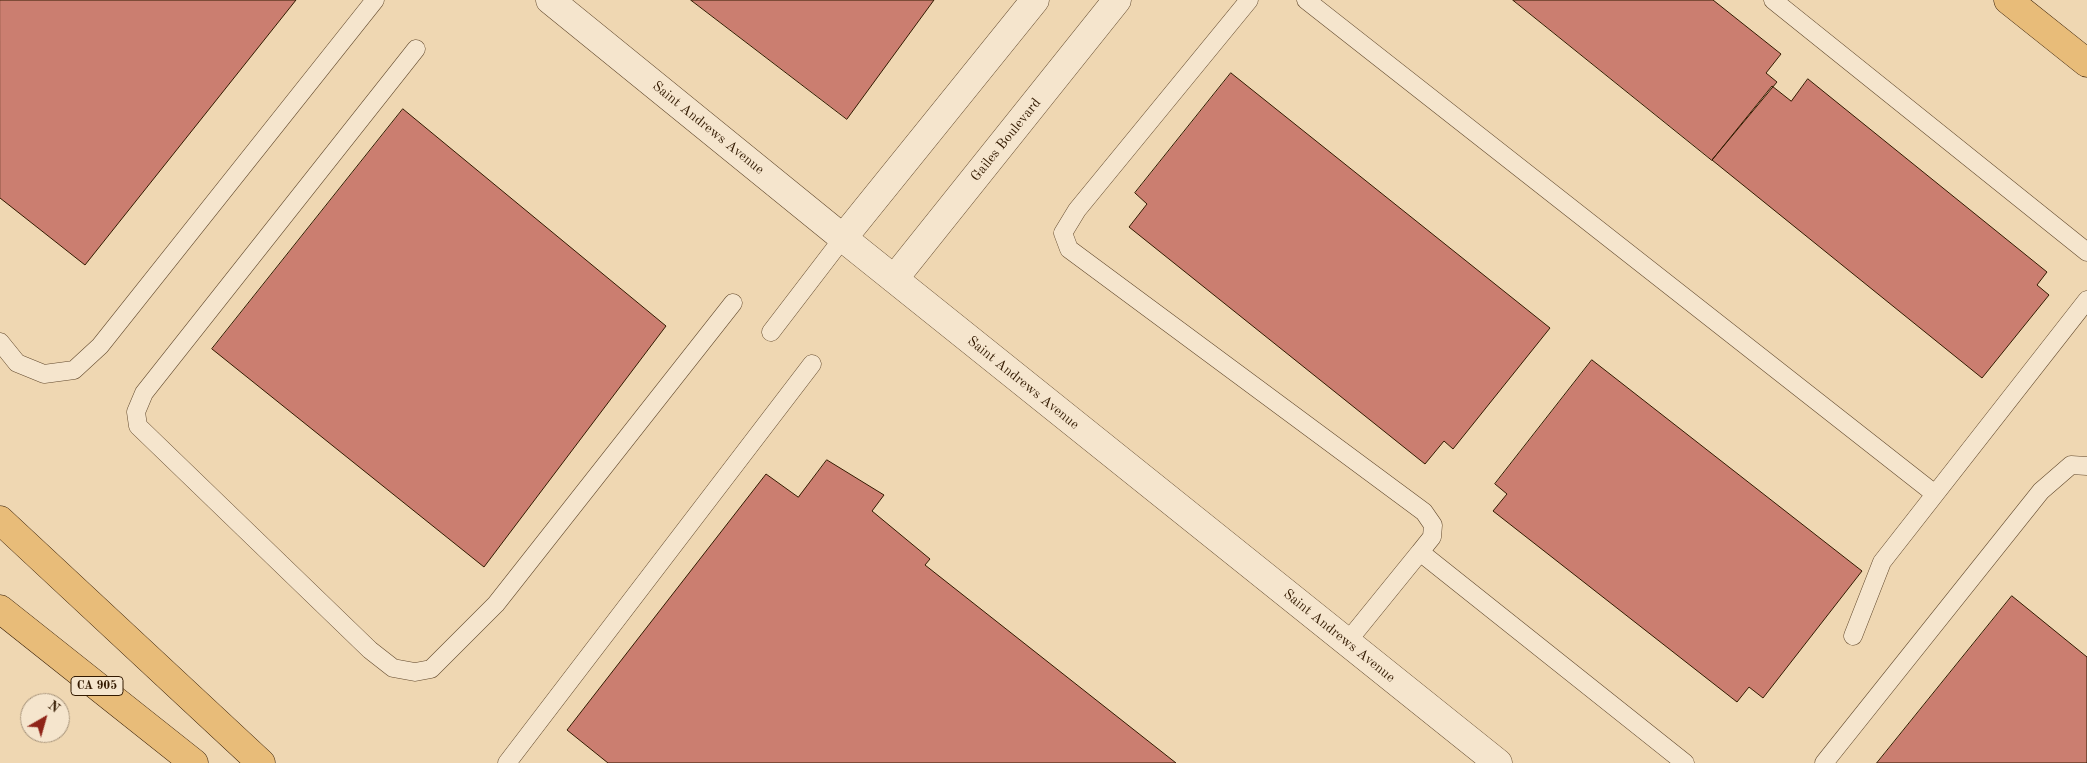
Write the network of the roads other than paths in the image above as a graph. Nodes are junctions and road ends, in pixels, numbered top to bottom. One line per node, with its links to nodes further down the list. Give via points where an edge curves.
1 (376, 0): 17 (lane, via 100,346 74,370 44,374 17,363)
2 (550, 0): 11 (street, Saint Andrews Avenue)
3 (1034, 0): 11 (street)
4 (1118, 0): 13 (street, Gailes Boulevard)
5 (1249, 0): 22 (lane, via 1077,210 1063,233 1069,249 1424,512 1434,525 1432,537)
6 (1306, 0): 20 (lane)
7 (1773, 0): 12 (lane)
8 (2008, 0): 10 (main road)
9 (416, 49): 15 (lane, via 144,393 136,412 138,426 370,650 393,668 415,672 431,669 496,604)
10 (2087, 63)
11 (843, 238): 13 (street, Saint Andrews Avenue); 16 (lane)
12 (2087, 252)
13 (894, 279): 25 (street, Saint Andrews Avenue)
14 (2087, 300): 20 (lane)
15 (733, 303)
16 (771, 332)
17 (0, 342)
18 (812, 364): 28 (lane)
19 (2087, 466): 31 (lane, via 2071,464 2040,491)
20 (1935, 494): 24 (lane, via 1882,562)
21 (0, 520): 27 (main road)
22 (1420, 552): 25 (lane); 30 (lane)
23 (0, 609): 26 (main road, CA 905)
24 (1853, 636)
25 (1347, 642): 29 (street, Saint Andrews Avenue)
26 (194, 763)
27 (262, 763)
28 (507, 763)
29 (1498, 763)
30 (1685, 763)
31 (1824, 763)

